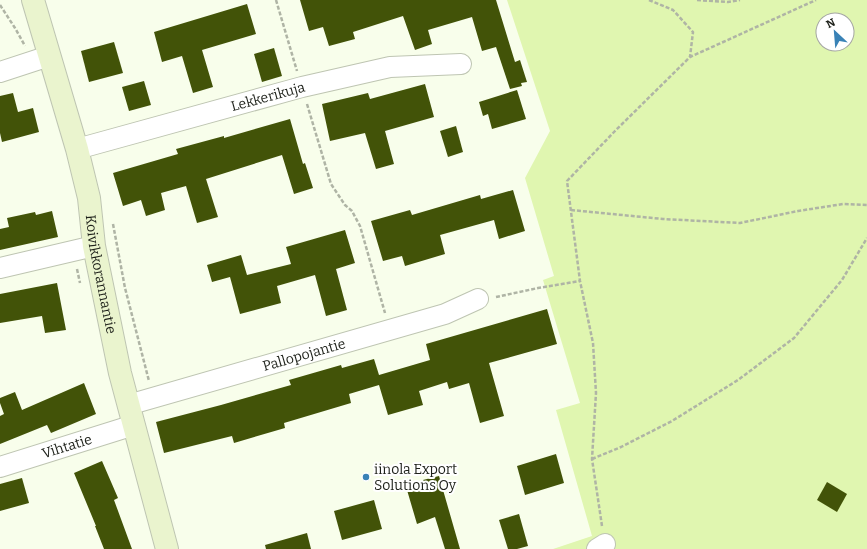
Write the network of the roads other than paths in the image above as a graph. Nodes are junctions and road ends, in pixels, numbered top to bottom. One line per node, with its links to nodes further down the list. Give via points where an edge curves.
1 (33, 0): 2 (street, Koivikkorannantie)
2 (41, 59): 4 (street); 5 (street, Koivikkorannantie)
3 (461, 64): 5 (street, Lekkerikuja, via 390,67 302,87)
4 (0, 72)
5 (77, 149): 6 (street, Koivikkorannantie, via 89,198)
6 (94, 246): 7 (street); 9 (street, Koivikkorannantie)
7 (0, 268)
8 (478, 299): 9 (street, Pallopojantie, via 445,314)
9 (131, 415): 10 (street, Vihtatie); 11 (street, Koivikkorannantie)
10 (0, 467)
11 (167, 549)

